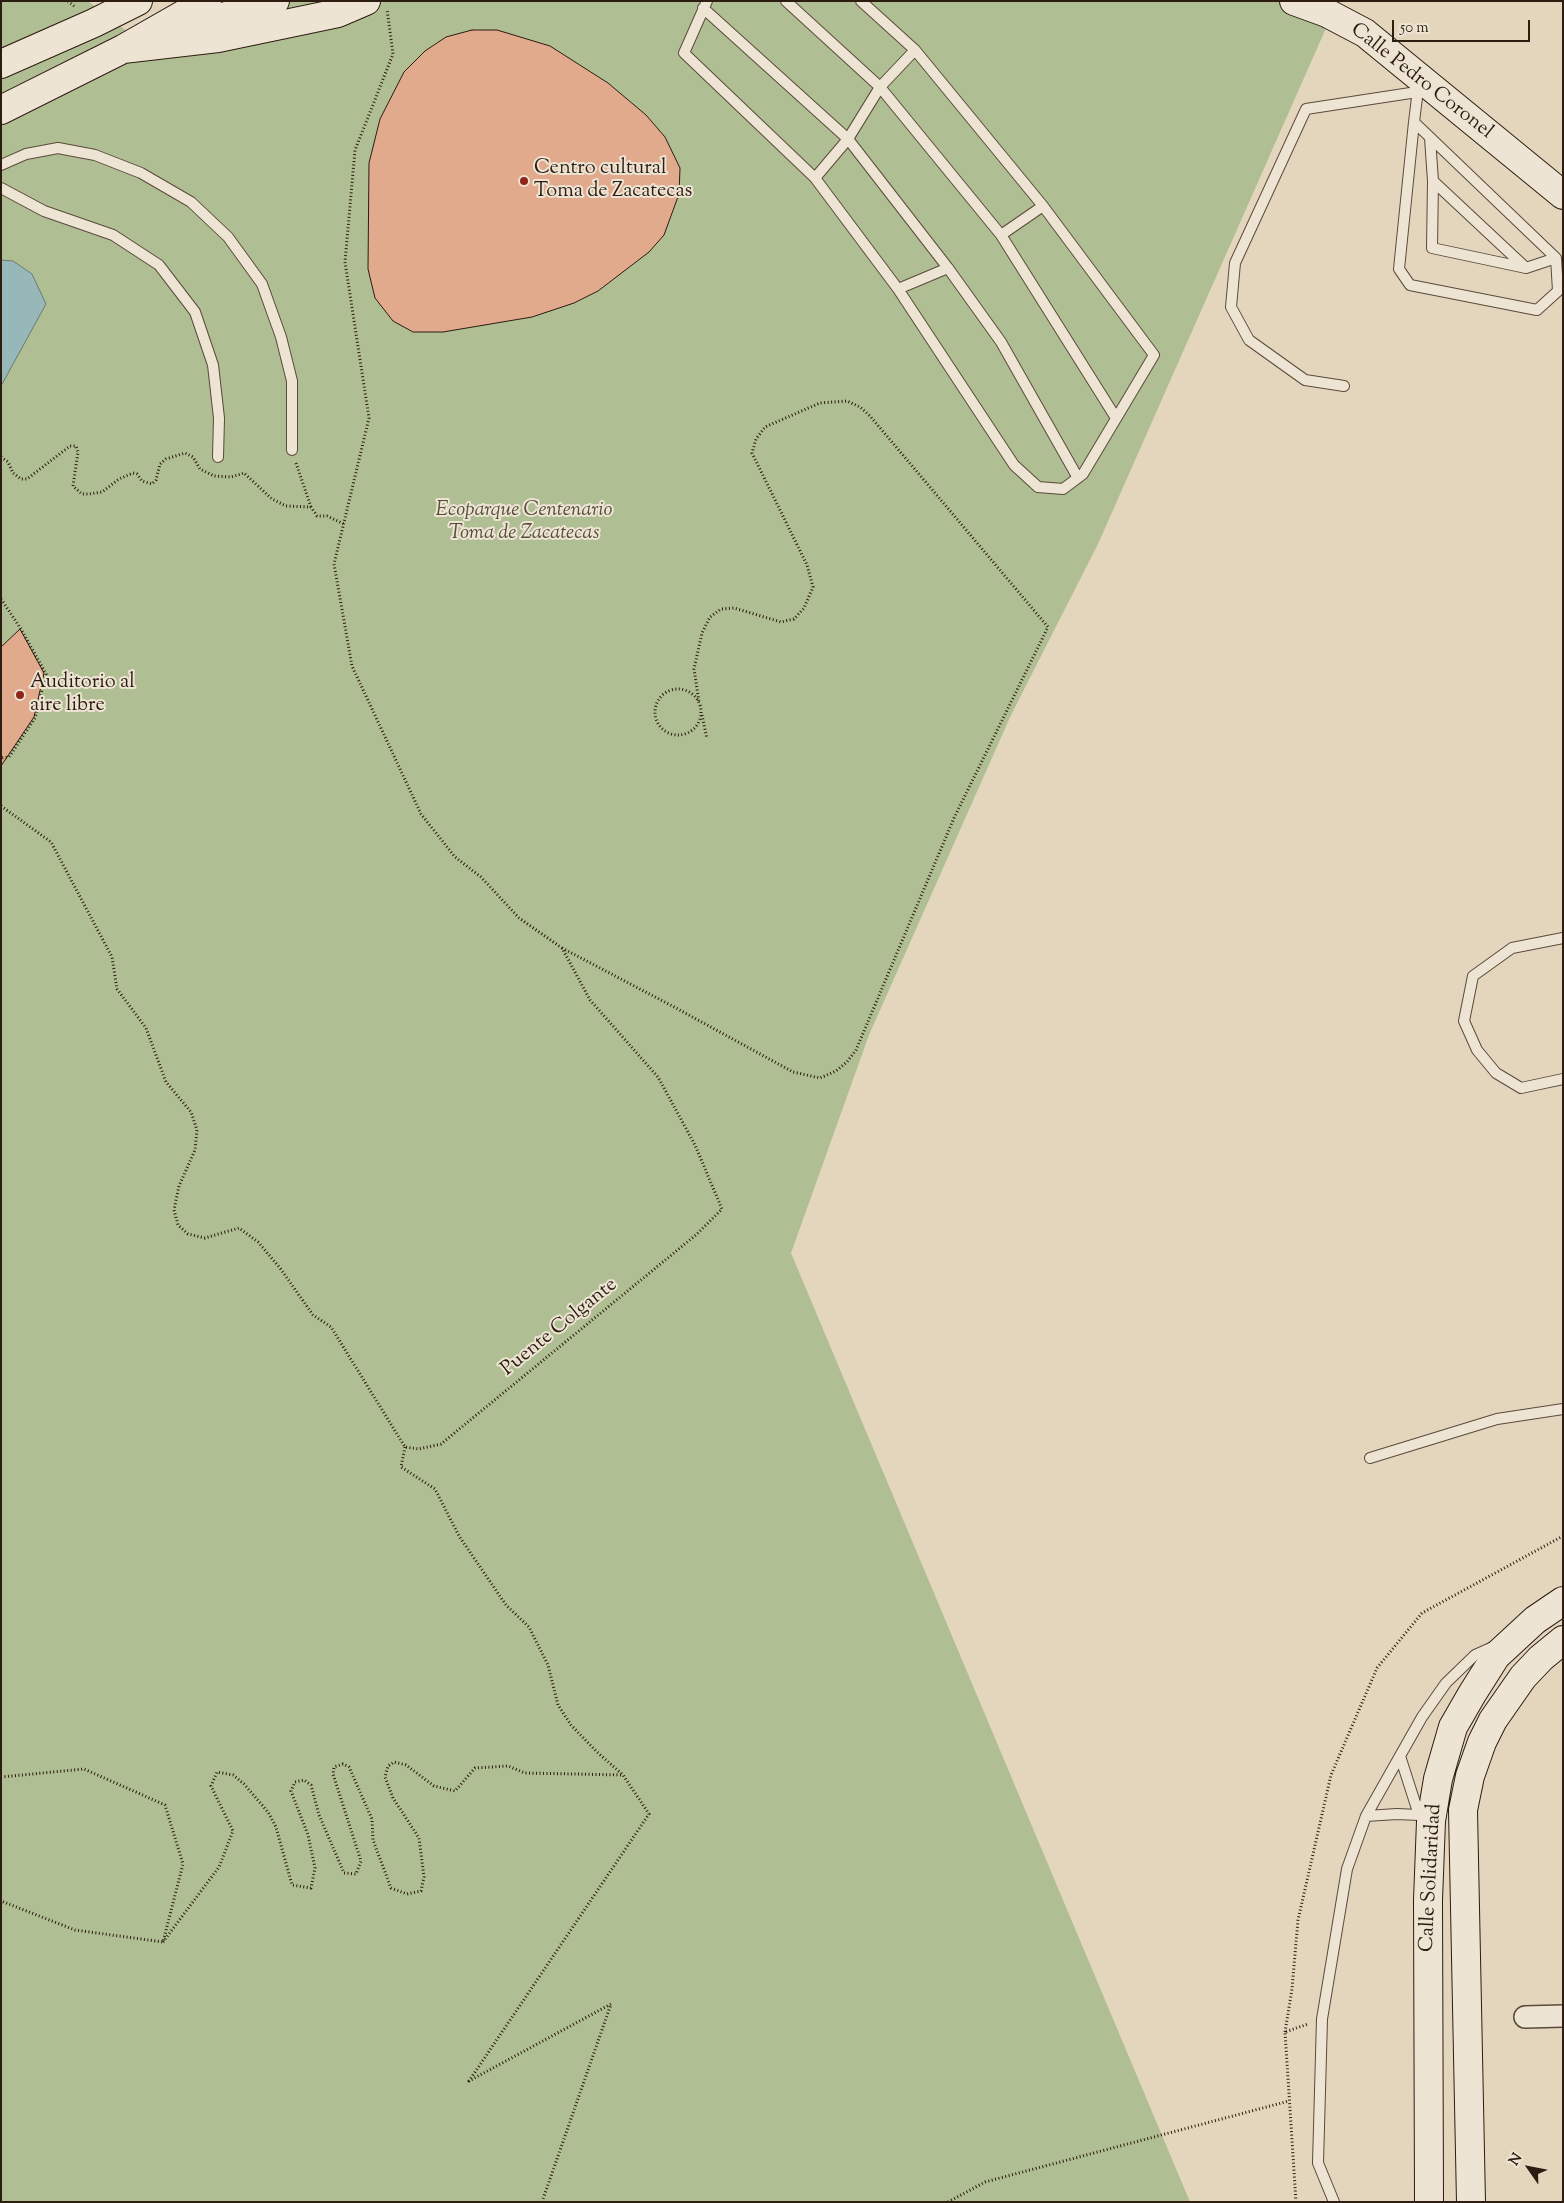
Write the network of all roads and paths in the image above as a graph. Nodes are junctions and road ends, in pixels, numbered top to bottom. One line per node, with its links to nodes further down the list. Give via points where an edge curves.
1 (138, 1): 13 (main road, via 94,24)
2 (207, 1): 11 (main road)
3 (275, 1): 10 (main road, via 210,21)
4 (366, 1): 10 (main road, via 338,13 218,38)
5 (386, 1): 38 (path, via 394,54 355,150 345,262 369,418)
6 (786, 1): 15 (lane)
7 (861, 1): 12 (lane)
8 (1294, 1): 14 (main road, Calle Pedro Coronel, via 1328,13 1365,33)
9 (705, 5): 19 (lane); 21 (lane, via 684,53)
10 (161, 46): 11 (main road)
11 (123, 49): 16 (main road)
12 (915, 50): 15 (lane); 25 (lane)
13 (1, 64)
14 (1418, 85): 17 (lane); 24 (main road, Calle Pedro Coronel); 31 (lane, via 1306,109 1235,263 1232,307 1249,340 1305,380)
15 (880, 87): 19 (lane); 26 (lane)
16 (1, 110)
17 (1414, 122): 18 (lane); 27 (lane, via 1399,268 1410,285 1537,310 1558,291)
18 (1430, 138): 22 (lane); 27 (lane)
19 (848, 139): 21 (lane); 28 (lane)
20 (1, 165): 33 (lane, via 26,154 58,148 95,155 142,173 191,202 222,231 262,284 281,337 292,381)
21 (815, 178): 30 (lane)
22 (1433, 181): 29 (lane); 29 (lane, via 1432,248)
23 (1, 188): 35 (lane, via 44,211 113,235 159,265 195,312 213,365 219,418)
24 (1563, 195)
25 (1043, 206): 26 (lane); 32 (lane, via 1154,356)
26 (1001, 235): 32 (lane)
27 (1556, 258): 29 (lane)
28 (948, 268): 30 (lane); 36 (lane, via 1001,342)
29 (1526, 268)
30 (898, 289): 36 (lane, via 1014,465 1038,487 1063,489)
31 (1344, 386)
32 (1116, 418): 36 (lane)
33 (292, 450): 37 (path)
34 (1, 457): 37 (path, via 8,462 13,473 27,479 70,446 76,446 74,486 82,494 89,494 102,492 133,473 152,484 160,464 186,453 193,457 200,469 214,476 231,477 244,473 272,499 286,506)
35 (218, 457)
36 (1078, 478)
37 (311, 507): 38 (path, via 317,516 327,516)
38 (344, 524): 46 (path, via 334,564 352,666 421,814 455,857 481,877 519,918)
39 (1, 599): 43 (path, via 46,674 36,718 9,756)
40 (699, 702): 41 (path); 41 (path, via 688,691 672,689 659,698 657,721 667,732 683,735 696,726); 46 (path, via 694,669 702,633 710,617 721,609 734,608 781,622 794,619 804,608 813,587 807,565 752,453 756,439 765,427 820,403 847,401 870,416 1048,627 954,818 856,1050 836,1071 820,1078 793,1072)
41 (701, 712): 42 (path)
42 (707, 739)
43 (1, 758)
44 (1, 806): 49 (path, via 51,842 112,957 117,989 146,1028 166,1082 191,1112 197,1130 195,1150 179,1186 174,1210 178,1225 188,1234 205,1238 239,1228 258,1242 313,1315 331,1327)
45 (1563, 938): 47 (lane, via 1512,948 1474,976 1464,1021 1477,1050 1496,1073 1521,1088)
46 (562, 948): 49 (path, Puente Colgante, via 590,1000 658,1076 695,1145 722,1209 698,1234 441,1444 419,1449)
47 (1563, 1079)
48 (1563, 1409): 50 (lane, via 1497,1419)
49 (405, 1447): 56 (path, via 401,1467 435,1489 459,1536 506,1605 529,1627 548,1665 558,1705 571,1725)
50 (1370, 1458)
51 (1563, 1536): 65 (path, via 1422,1613 1377,1668 1331,1775 1298,1920)
52 (1563, 1601): 53 (main road, Calle Solidaridad)
53 (1522, 1632): 55 (lane, via 1475,1655 1446,1683); 59 (main road, Calle Solidaridad, via 1496,1656 1454,1727)
54 (1563, 1640): 72 (main road, Calle Solidaridad, via 1523,1677 1493,1720 1470,1776 1463,1810)
55 (1400, 1756): 58 (lane); 59 (lane)
56 (623, 1775): 61 (path, via 525,1773 508,1766 475,1768 456,1791 434,1786 406,1765 394,1762 388,1766 385,1777 419,1838 424,1877 421,1891 407,1894 391,1888 373,1840 372,1819 350,1767 343,1764 334,1766 333,1774 361,1861 356,1874 344,1873 319,1815 311,1785 304,1780 295,1782 292,1791 314,1860 310,1888 292,1885 276,1827 268,1812 233,1775 217,1772 210,1786 233,1831 219,1867); 67 (path, via 650,1814 469,2080 611,2004)
57 (1, 1777): 61 (path, via 84,1769 165,1805 183,1864)
58 (1366, 1816): 59 (lane, via 1397,1814); 64 (lane, via 1348,1869)
59 (1425, 1818): 71 (main road, Calle Solidaridad)
60 (1, 1901): 61 (path, via 76,1930)
61 (163, 1942)
62 (1563, 2016): 63 (street)
63 (1526, 2017)
64 (1322, 2019): 65 (path); 70 (lane, via 1318,2163)
65 (1285, 2032): 66 (path)
66 (1290, 2101): 68 (path, via 985,2182); 69 (path)
67 (542, 2202)
68 (948, 2202)
69 (1296, 2202)
70 (1334, 2202)
71 (1429, 2202)
72 (1471, 2202)

